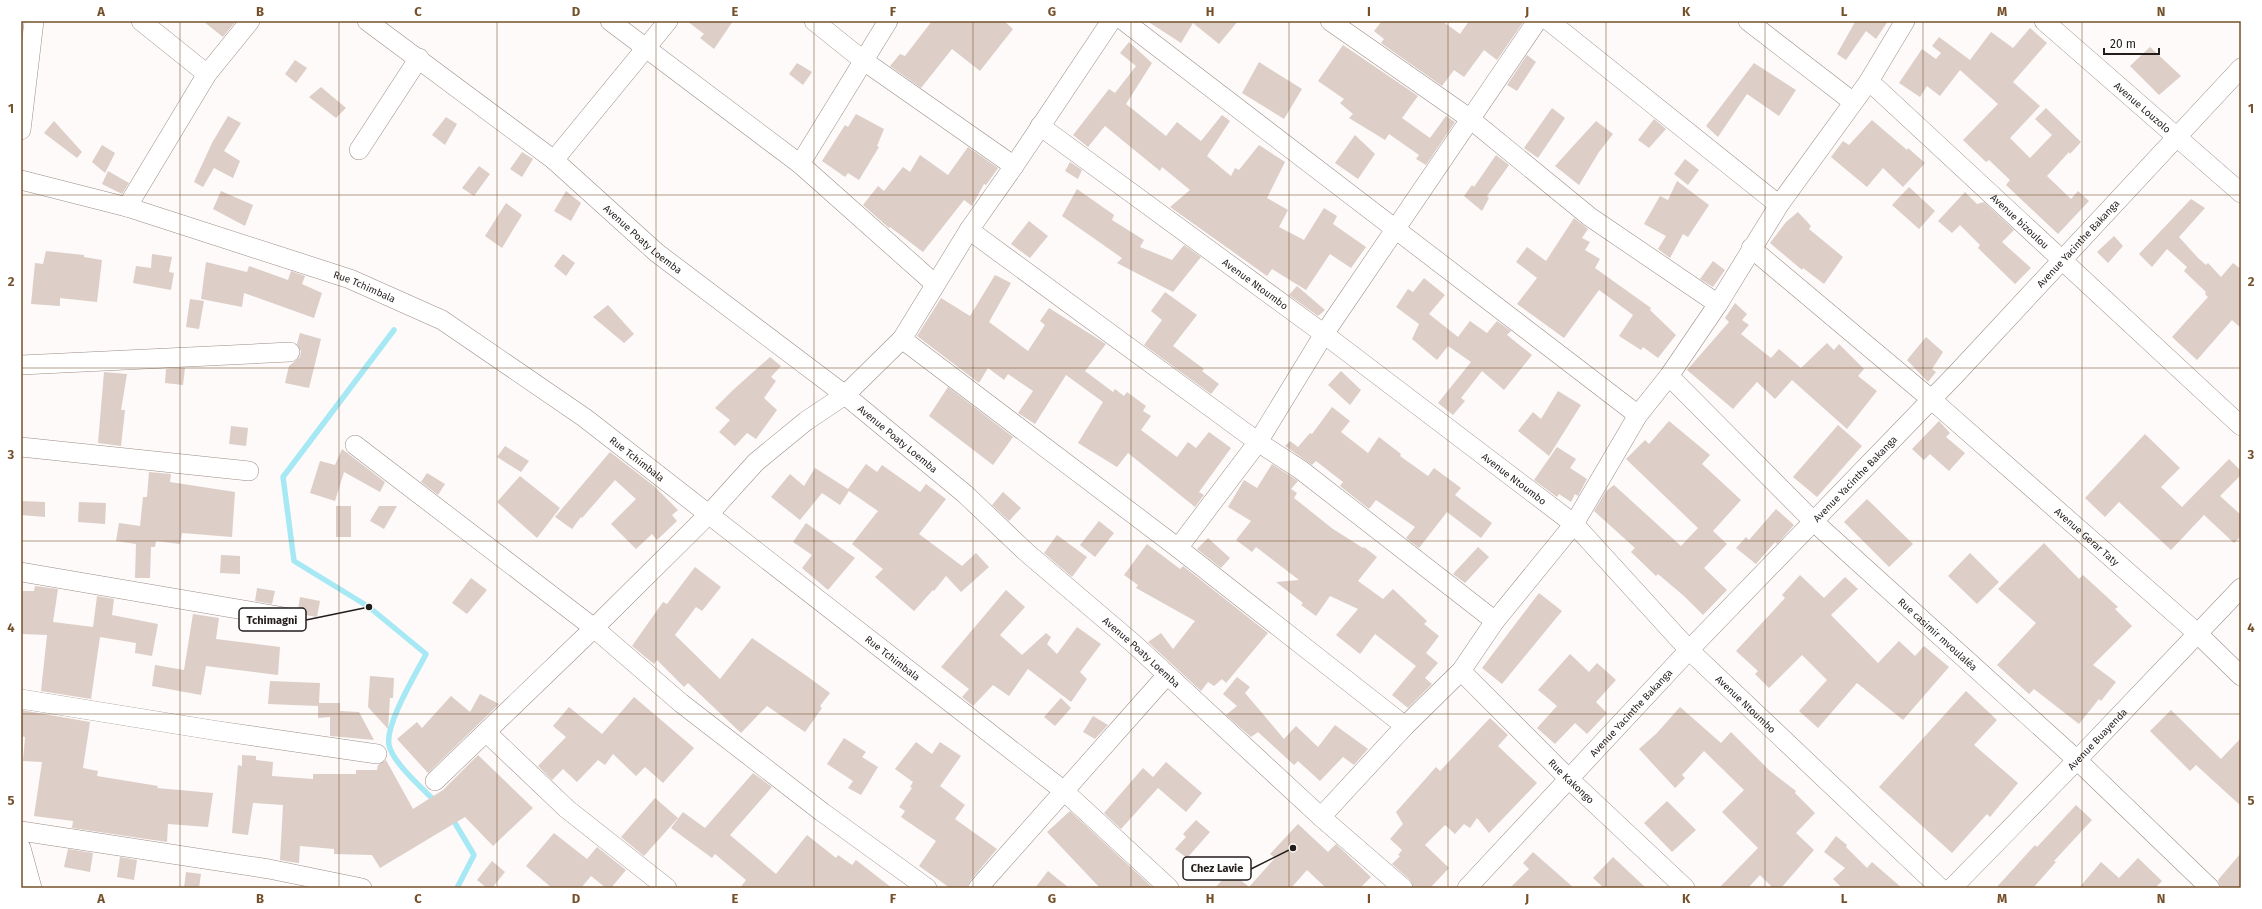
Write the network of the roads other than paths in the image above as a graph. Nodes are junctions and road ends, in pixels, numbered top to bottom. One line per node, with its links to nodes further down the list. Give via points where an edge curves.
1 (141, 21): 21 (street)
2 (250, 21): 21 (street)
3 (367, 21): 18 (street, Avenue Poaty Loemba)
4 (610, 21): 17 (street)
5 (668, 21): 17 (street)
6 (814, 21): 19 (street)
7 (888, 21): 19 (street)
8 (1111, 21): 25 (street)
9 (1124, 21): 36 (street)
10 (1330, 21): 24 (street)
11 (1537, 21): 24 (street)
12 (1549, 21): 34 (street)
13 (1748, 21): 23 (street)
14 (1905, 21): 22 (street)
15 (2044, 21): 27 (street, Avenue Louzolo)
16 (29, 28): 26 (street)
17 (646, 48): 29 (street); 30 (street)
18 (419, 58): 28 (street); 29 (street, Avenue Poaty Loemba)
19 (864, 61): 30 (street); 31 (street)
20 (2241, 68): 27 (street, Avenue Yacinthe Bakanga)
21 (206, 74): 35 (street)
22 (1869, 81): 23 (street); 39 (street, Avenue bizoulou)
23 (1853, 102): 34 (street)
24 (1469, 118): 36 (street); 41 (street, via 1590,217)
25 (1040, 126): 31 (street); 42 (street, Avenue Ntoumbo)
26 (21, 130)
27 (2178, 136): 33 (street, Avenue Louzolo); 39 (street, Avenue Yacinthe Bakanga)
28 (360, 150)
29 (554, 160): 47 (street, Avenue Poaty Loemba, via 657,253)
30 (800, 164): 40 (street)
31 (1014, 166): 37 (street)
32 (21, 180): 35 (street, Rue Tchimbala)
33 (2241, 194)
34 (1779, 205): 38 (street)
35 (127, 207): 55 (street, Rue Tchimbala, via 350,279 442,320 585,418)
36 (1395, 228): 42 (street); 49 (street)
37 (969, 230): 40 (street); 51 (street)
38 (1751, 248): 41 (street); 48 (street, Avenue Gerar Taty)
39 (2062, 260): 48 (street, Avenue Yacinthe Bakanga); 50 (street, Avenue bizoulou)
40 (935, 284): 43 (street)
41 (1718, 304): 46 (street)
42 (1324, 334): 51 (street); 57 (street, Avenue Ntoumbo)
43 (902, 339): 47 (street); 58 (street)
44 (290, 352): 45 (street)
45 (21, 365)
46 (1668, 376): 49 (street); 56 (street, Rue casimir mvoulaléa)
47 (845, 395): 55 (street, via 806,421 756,462); 67 (street, Avenue Poaty Loemba, via 980,507 1026,552)
48 (1932, 400): 56 (street, Avenue Yacinthe Bakanga); 64 (street, Avenue Gerar Taty)
49 (1638, 415): 57 (street)
50 (2241, 426)
51 (1258, 442): 58 (street); 62 (street, via 1301,470)
52 (355, 445): 63 (street)
53 (21, 447): 54 (street)
54 (248, 471)
55 (709, 514): 63 (street); 76 (street, Rue Tchimbala)
56 (1813, 520): 65 (street, Avenue Yacinthe Bakanga); 73 (street, Rue casimir mvoulaléa)
57 (1574, 524): 62 (street); 65 (street, Avenue Ntoumbo)
58 (1178, 548): 70 (street)
59 (21, 572): 61 (street)
60 (2241, 588): 64 (street, Avenue Buayenda)
61 (290, 618)
62 (1495, 621): 66 (street)
63 (594, 628): 71 (street); 84 (street, via 680,703 822,812)
64 (2197, 633): 68 (street, Avenue Gerar Taty); 73 (street, Avenue Buayenda)
65 (1689, 650): 74 (street, Avenue Yacinthe Bakanga); 89 (street, Avenue Ntoumbo)
66 (1461, 671): 70 (street); 74 (street, Rue Kakongo)
67 (1167, 675): 76 (street); 77 (street, Avenue Poaty Loemba)
68 (2241, 676)
69 (21, 699): 72 (street)
70 (1405, 726): 77 (street)
71 (487, 733): 75 (street); 83 (street, via 567,809)
72 (377, 754)
73 (2077, 760): 90 (street, Avenue Buayenda); 91 (street, Rue casimir mvoulaléa)
74 (1568, 779): 87 (street, Avenue Yacinthe Bakanga); 88 (street, Rue Kakongo)
75 (435, 781)
76 (1064, 791): 80 (street); 85 (street, Rue Tchimbala)
77 (1321, 817): 86 (street, Avenue Poaty Loemba)
78 (21, 831): 82 (street, via 270,869)
79 (21, 848): 81 (street)
80 (981, 887)
81 (32, 888)
82 (362, 888)
83 (667, 888)
84 (927, 888)
85 (1169, 888)
86 (1403, 888)
87 (1467, 888)
88 (1685, 888)
89 (1940, 888)
90 (1952, 888)
91 (2210, 888)

